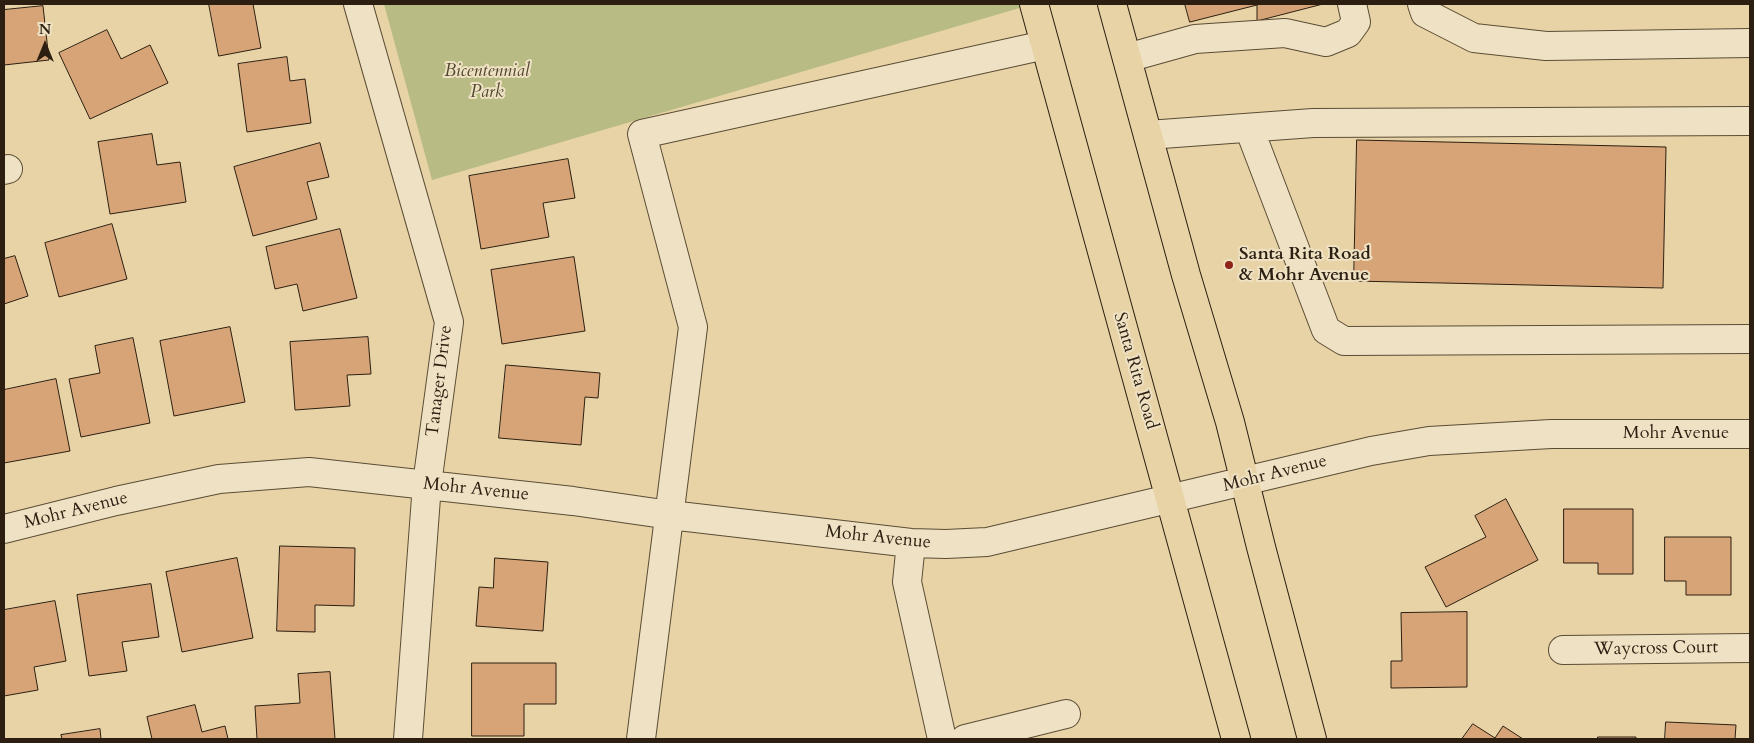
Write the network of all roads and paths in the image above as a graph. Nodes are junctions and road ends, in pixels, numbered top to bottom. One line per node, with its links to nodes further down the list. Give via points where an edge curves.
1 (358, 4): 15 (street, Tanager Drive, via 449,322)
2 (1034, 4): 7 (main road, Santa Rita Road)
3 (1112, 4): 8 (main road)
4 (1352, 4): 8 (street, via 1356,22 1348,33 1326,42 1285,33 1195,39)
5 (1422, 4): 6 (street, via 1425,13 1474,38 1546,46)
6 (1750, 43)
7 (1045, 45): 16 (main road, Santa Rita Road); 17 (street, via 642,134 692,327)
8 (1127, 58): 11 (main road)
9 (1750, 122): 10 (street, via 1313,123)
10 (1249, 128): 11 (street); 12 (street, via 1326,330 1344,341)
11 (1148, 135): 14 (main road)
12 (1750, 339)
13 (1750, 434): 14 (street, Mohr Avenue, via 1551,434 1429,441 1370,451)
14 (1245, 481): 16 (street, Mohr Avenue); 28 (main road)
15 (427, 484): 17 (street, Mohr Avenue); 18 (street, Mohr Avenue, via 309,472 219,479); 23 (street, Tanager Drive)
16 (1170, 499): 19 (street, Mohr Avenue, via 987,542); 27 (main road, Santa Rita Road)
17 (670, 515): 19 (street, Mohr Avenue); 24 (street)
18 (4, 529)
19 (911, 543): 25 (street, via 907,582)
20 (1750, 648): 21 (street, Waycross Court)
21 (1563, 650)
22 (1066, 714): 26 (street)
23 (408, 739)
24 (641, 739)
25 (942, 739)
26 (965, 739)
27 (1236, 739)
28 (1312, 739)

